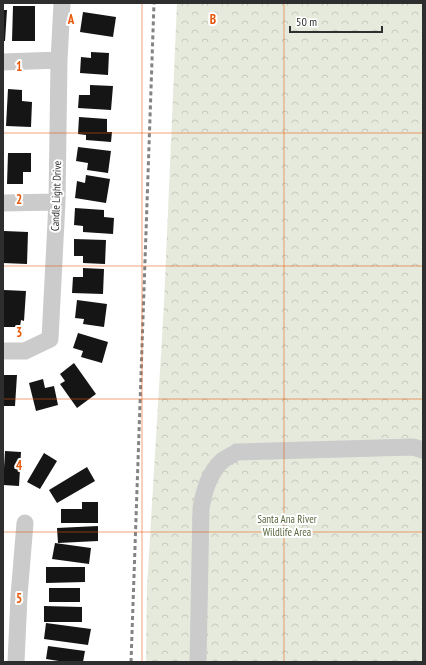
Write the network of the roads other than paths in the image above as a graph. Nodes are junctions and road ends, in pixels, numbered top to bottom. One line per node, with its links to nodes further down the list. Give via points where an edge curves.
1 (62, 3): 2 (street, Candle Light Drive)
2 (59, 60): 3 (street); 4 (street, Candle Light Drive)
3 (3, 62)
4 (57, 202): 5 (street); 6 (street, Candle Light Drive, via 50,339 25,351)
5 (3, 203)
6 (3, 351)
7 (420, 444): 11 (street, via 237,452 223,460 212,472 206,484 201,508)
8 (25, 523): 9 (street)
9 (11, 596): 10 (street)
10 (16, 662)
11 (198, 662)

